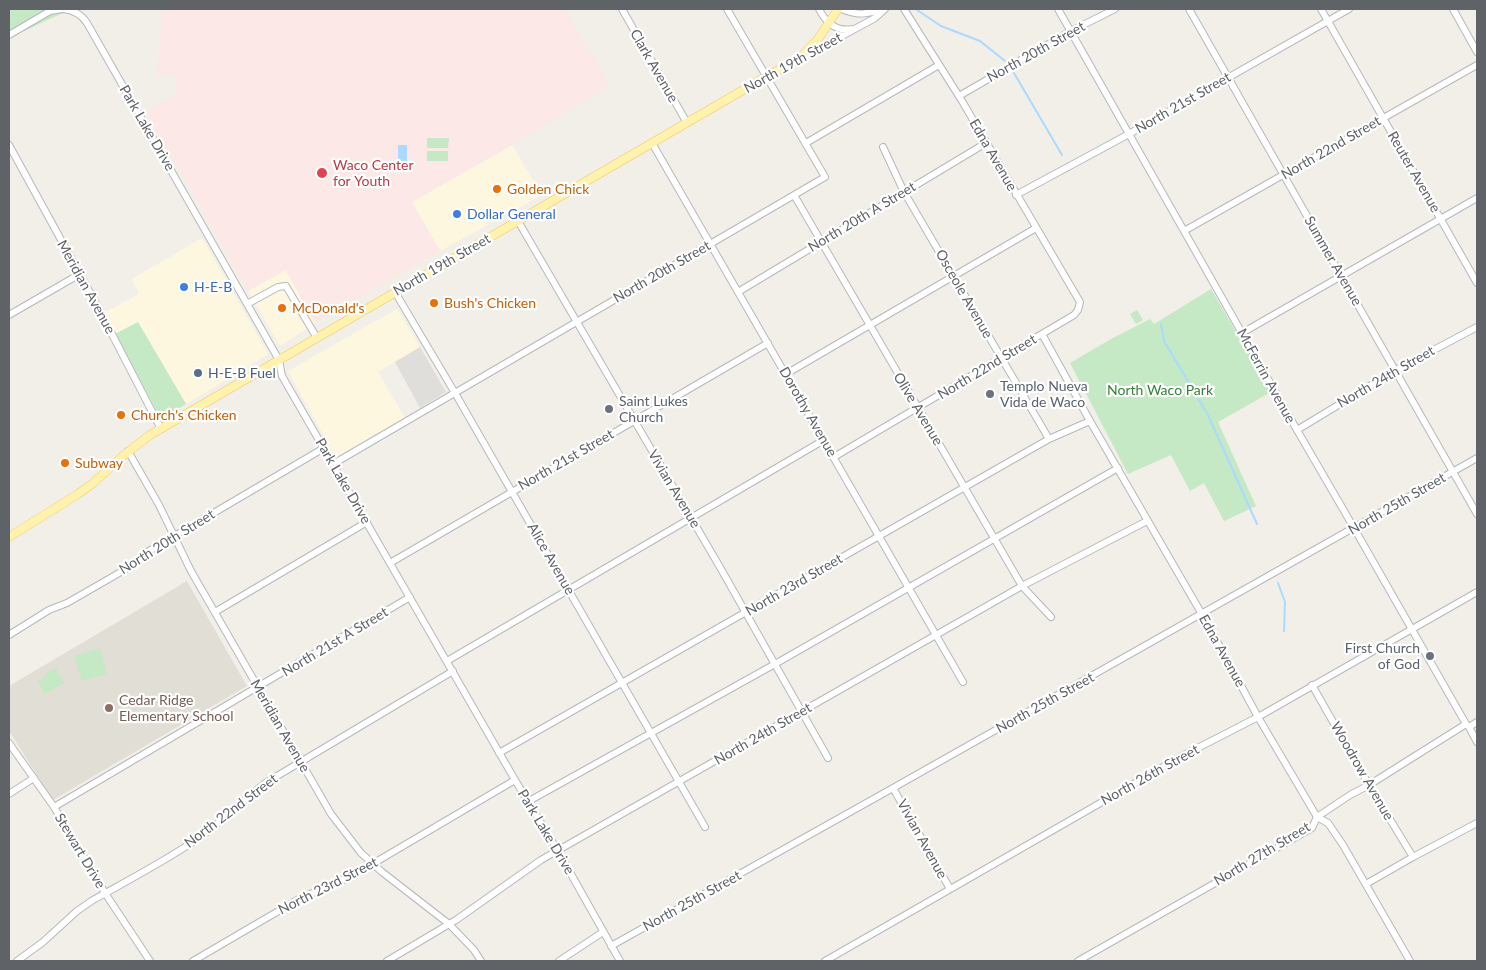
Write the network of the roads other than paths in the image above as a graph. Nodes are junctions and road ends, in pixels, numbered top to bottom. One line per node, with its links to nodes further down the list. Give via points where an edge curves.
1 (63, 9): 18 (street, Park Lake Drive, via 50,11); 52 (street, Park Lake Drive, via 79,14 87,23)
2 (622, 9): 27 (street, Clark Avenue)
3 (727, 9): 23 (street)
4 (819, 9): 15 (street)
5 (840, 9): 6 (street, via 861,15); 15 (main road)
6 (884, 9): 16 (street, North 19th Street)
7 (904, 9): 21 (street, Edna Avenue)
8 (1058, 9): 17 (street, McFerrin Avenue)
9 (1115, 9): 17 (street, North 20th Street)
10 (1189, 9): 24 (street, Summer Avenue)
11 (1320, 9): 14 (street, Reuter Avenue)
12 (1349, 9): 14 (street, North 21st Street)
13 (1452, 9): 19 (street)
14 (1328, 21): 24 (street, North 21st Street); 26 (street, Reuter Avenue)
15 (830, 24): 16 (street, via 843,30); 20 (main road)
16 (856, 28): 20 (street, North 19th Street)
17 (1071, 31): 25 (street, North 20th Street); 28 (street, McFerrin Avenue)
18 (9, 35)
19 (1477, 52)
20 (799, 59): 23 (main road, North 19th Street)
21 (939, 64): 25 (street, Edna Avenue); 30 (street)
22 (1477, 65): 26 (street, North 22nd Street)
23 (767, 76): 27 (main road, North 19th Street); 30 (street)
24 (1228, 78): 28 (street, North 21st Street); 34 (street, Summer Avenue)
25 (959, 96): 31 (street, Edna Avenue)
26 (1383, 119): 34 (street, North 22nd Street); 39 (street, Reuter Avenue)
27 (687, 123): 29 (main road, North 19th Street)
28 (1129, 134): 36 (street, North 21st Street); 42 (street, McFerrin Avenue)
29 (652, 143): 40 (main road, North 19th Street); 44 (street, Dorothy Avenue)
30 (806, 143): 37 (street, North 20th Street, via 825,177)
31 (986, 143): 35 (street, North 20th A Street); 36 (street, Edna Avenue)
32 (9, 145): 45 (street, Meridian Avenue)
33 (883, 147): 35 (street, Osceole Avenue)
34 (1284, 175): 42 (street, North 22nd Street); 47 (street, Summer Avenue)
35 (904, 192): 43 (street, North 20th A Street); 46 (street, Osceole Avenue)
36 (1016, 194): 41 (street, Edna Avenue)
37 (794, 195): 43 (street, Olive Avenue); 44 (street, North 20th Street)
38 (1477, 198): 39 (street)
39 (1441, 219): 47 (street); 48 (street, Reuter Avenue)
40 (518, 221): 49 (main road, North 19th Street); 54 (street, Vivian Avenue)
41 (1036, 228): 46 (street); 51 (street, Edna Avenue)
42 (1184, 230): 57 (street, McFerrin Avenue)
43 (820, 242): 50 (street, North 20th A Street); 55 (street, Olive Avenue)
44 (710, 244): 50 (street, Dorothy Avenue); 54 (street, North 20th Street)
45 (80, 274): 53 (street); 69 (street, Meridian Avenue)
46 (953, 275): 55 (street); 61 (street, Osceole Avenue)
47 (1341, 276): 57 (street); 63 (street, Summer Avenue)
48 (1477, 283)
49 (395, 292): 59 (main road, North 19th Street); 65 (street, Alice Avenue)
50 (738, 292): 60 (street, Dorothy Avenue)
51 (1080, 302): 58 (street, North 22nd Street, via 1074,315)
52 (247, 304): 59 (street, via 286,286); 62 (street, Park Lake Drive)
53 (9, 314)
54 (577, 321): 65 (street, North 20th Street); 67 (street, Vivian Avenue)
55 (868, 325): 64 (street); 66 (street, Olive Avenue)
56 (1477, 327): 63 (street, North 24th Street)
57 (1242, 333): 70 (street, McFerrin Avenue)
58 (1042, 334): 61 (street, North 22nd Street); 68 (street, Edna Avenue)
59 (317, 338): 62 (main road, North 19th Street)
60 (768, 343): 64 (street, Dorothy Avenue); 67 (street, North 21st Street)
61 (1002, 358): 66 (street, North 22nd Street); 71 (street, Osceole Avenue)
62 (279, 360): 69 (main road, North 19th Street); 73 (street, Park Lake Drive, via 282,376)
63 (1396, 370): 70 (street, North 24th Street); 79 (street, Summer Avenue)
64 (786, 374): 72 (street, Dorothy Avenue)
65 (455, 393): 77 (street, North 20th Street); 81 (street, Alice Avenue)
66 (918, 408): 75 (street, North 22nd Street); 80 (street, Olive Avenue)
67 (634, 420): 81 (street, North 21st Street); 83 (street, Vivian Avenue)
68 (1090, 421): 71 (street, North 23rd Street); 78 (street, Edna Avenue)
69 (162, 429): 74 (main road, North 19th Street)
70 (1297, 430): 86 (street, McFerrin Avenue)
71 (1049, 439): 80 (street, North 23rd Street)
72 (824, 440): 75 (street, Dorothy Avenue); 83 (street)
73 (324, 448): 77 (street, Park Lake Drive); 89 (street, North 20th Street)
74 (128, 451): 88 (main road, North 19th Street, via 92,484); 89 (street, Meridian Avenue, via 160,505)
75 (834, 457): 87 (street, Dorothy Avenue)
76 (1477, 458): 79 (street, North 25th Street)
77 (333, 464): 85 (street, Park Lake Drive)
78 (1118, 468): 84 (street, Edna Avenue); 90 (street)
79 (1454, 472): 82 (street, Summer Avenue); 86 (street, North 25th Street)
80 (965, 488): 87 (street, North 23rd Street); 90 (street, Olive Avenue)
81 (511, 492): 91 (street, North 21st Street); 94 (street, Alice Avenue)
82 (1477, 514)
83 (692, 518): 94 (street); 98 (street, Vivian Avenue)
84 (1147, 520): 92 (street, North 24th Street); 99 (street, Edna Avenue)
85 (367, 522): 91 (street, Park Lake Drive); 97 (street)
86 (1354, 528): 99 (street, North 25th Street); 101 (street, McFerrin Avenue)
87 (880, 536): 93 (street, Dorothy Avenue); 98 (street, North 23rd Street)
88 (9, 537)
89 (174, 537): 97 (street, Meridian Avenue); 102 (street, North 20th Street, via 149,551 133,565)
90 (994, 539): 92 (street, Olive Avenue); 93 (street)
91 (390, 562): 96 (street, Park Lake Drive)
92 (1022, 586): 100 (street, Olive Avenue); 103 (street, North 24th Street)
93 (909, 588): 103 (street, Dorothy Avenue); 105 (street)
94 (568, 590): 104 (street); 107 (street, Alice Avenue)
95 (1477, 592): 101 (street, North 26th Street)
96 (410, 597): 104 (street, Park Lake Drive); 110 (street, North 21st A Street)
97 (215, 612): 110 (street, Meridian Avenue)
98 (746, 612): 105 (street, Vivian Avenue); 107 (street, North 23rd Street)
99 (1202, 614): 112 (street, Edna Avenue); 125 (street, North 25th Street)
100 (1051, 617)
101 (1412, 629): 109 (street, North 26th Street); 114 (street, McFerrin Avenue)
102 (9, 635)
103 (936, 635): 108 (street, Dorothy Avenue); 111 (street, North 24th Street)
104 (447, 661): 106 (street, Park Lake Drive)
105 (775, 664): 111 (street, Vivian Avenue); 115 (street)
106 (453, 672): 118 (street, Park Lake Drive); 120 (street, North 22nd Street)
107 (622, 682): 115 (street, Alice Avenue); 118 (street, North 23rd Street)
108 (963, 682)
109 (1312, 685): 112 (street, North 26th Street); 124 (street, Woodrow Avenue)
110 (258, 688): 120 (street, Meridian Avenue); 128 (street, North 21st A Street)
111 (802, 712): 119 (street, Vivian Avenue); 123 (street, North 24th Street)
112 (1258, 717): 129 (street, Edna Avenue); 136 (street, North 26th Street, via 1184,755)
113 (1477, 722): 114 (street, North 27th Street)
114 (1467, 726): 117 (street, McFerrin Avenue); 124 (street, North 27th Street)
115 (651, 734): 123 (street, Alice Avenue); 127 (street)
116 (9, 742): 121 (street, Stewart Drive)
117 (1477, 742)
118 (500, 752): 122 (street, Park Lake Drive)
119 (828, 758)
120 (300, 763): 134 (street, Meridian Avenue, via 343,831); 137 (street, North 22nd Street, via 267,782 194,841)
121 (34, 778): 126 (street); 128 (street, Stewart Drive)
122 (515, 780): 127 (street, Park Lake Drive); 134 (street, North 23rd Street)
123 (679, 782): 131 (street, Alice Avenue); 132 (street, North 24th Street)
124 (1369, 786): 129 (street, North 27th Street); 133 (street, Woodrow Avenue)
125 (894, 788): 136 (street, Vivian Avenue); 140 (street, North 25th Street)
126 (9, 794)
127 (529, 801): 132 (street, Park Lake Drive)
128 (54, 807): 137 (street, Stewart Drive)
129 (1318, 817): 135 (street, Edna Avenue, via 1328,823); 149 (street, North 27th Street, via 1312,828)
130 (1477, 823): 133 (street)
131 (705, 827)
132 (558, 851): 138 (street, North 24th Street); 139 (street, Park Lake Drive)
133 (1413, 857): 135 (street)
134 (373, 864): 138 (street, Meridian Avenue); 143 (street, North 23rd Street, via 339,883 299,899)
135 (1366, 884): 150 (street, Edna Avenue)
136 (950, 889): 148 (street, North 26th Street)
137 (105, 893): 141 (street, North 22nd Street, via 77,911); 142 (street, Stewart Drive)
138 (449, 924): 144 (street, North 24th Street); 145 (street, Meridian Avenue)
139 (603, 932): 140 (street, Park Lake Drive); 146 (street)
140 (612, 946): 147 (street, Park Lake Drive)
141 (18, 961)
142 (150, 961)
143 (193, 961)
144 (387, 961)
145 (481, 961)
146 (559, 961)
147 (620, 961)
148 (825, 961)
149 (1078, 961)
150 (1410, 961)

